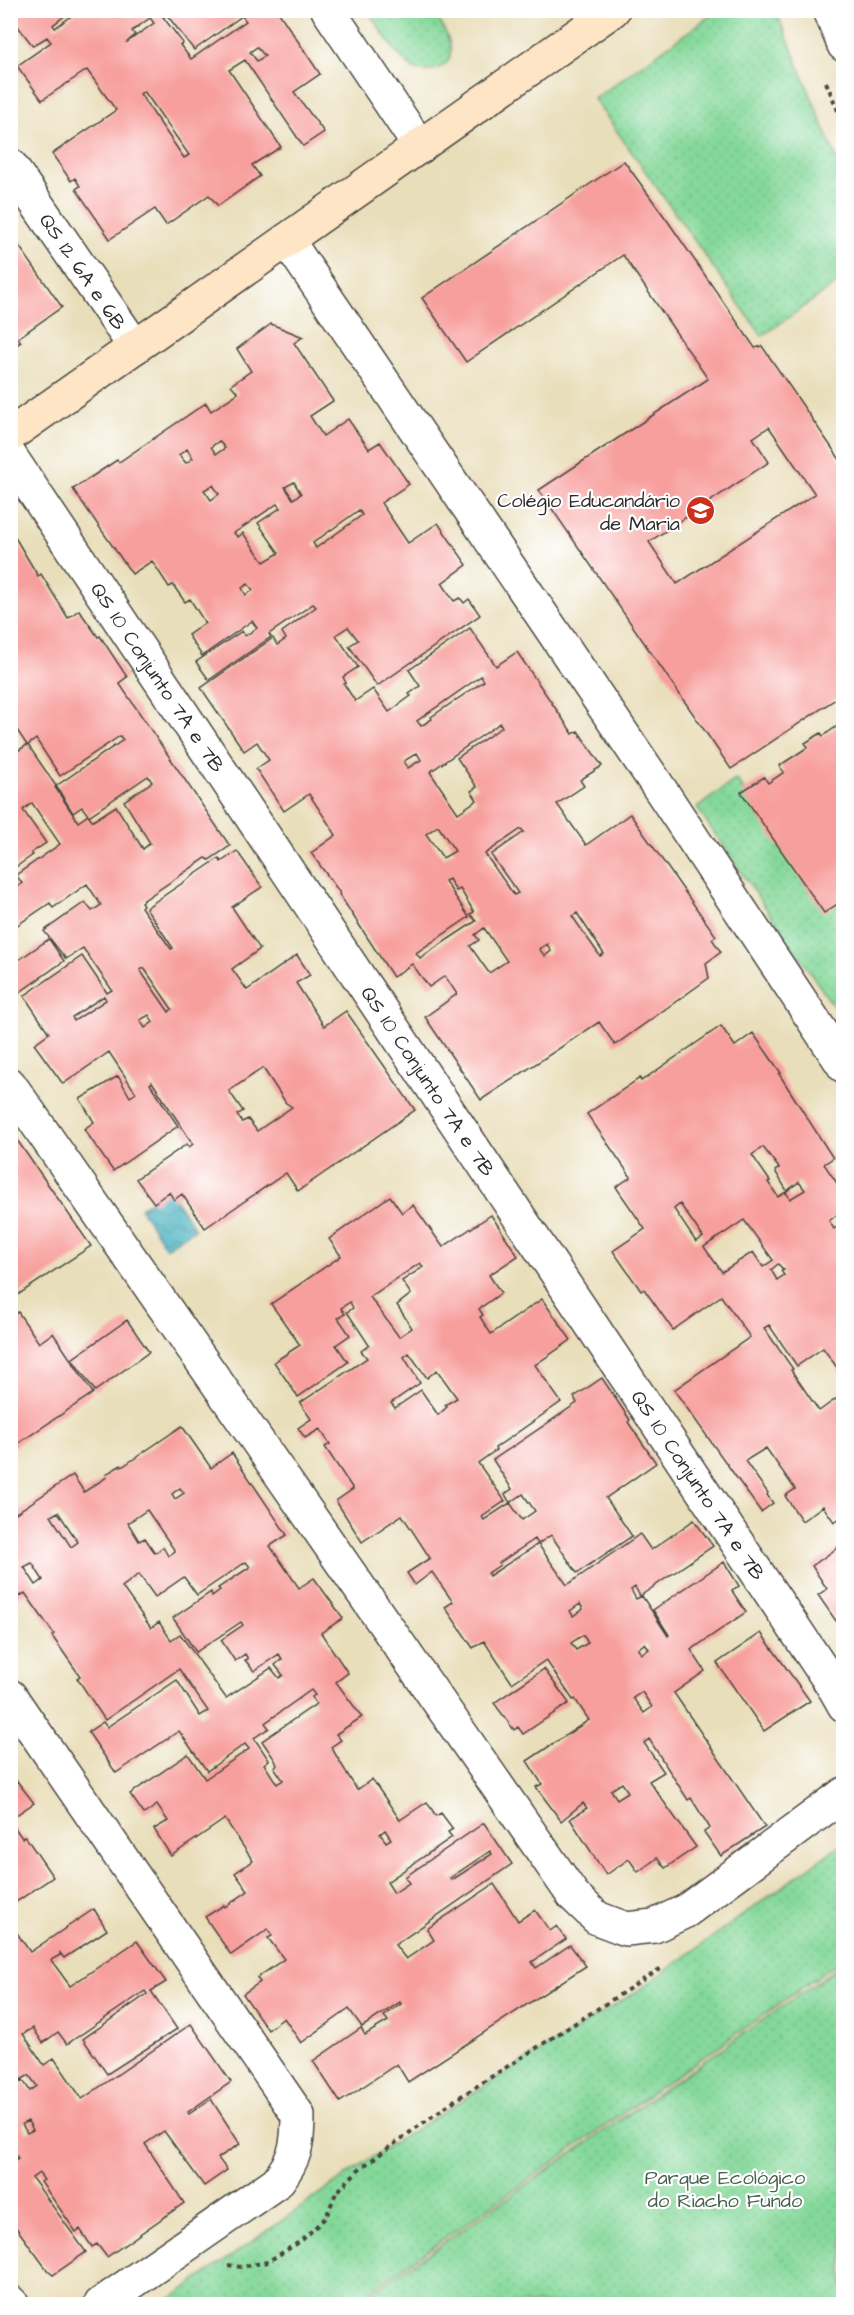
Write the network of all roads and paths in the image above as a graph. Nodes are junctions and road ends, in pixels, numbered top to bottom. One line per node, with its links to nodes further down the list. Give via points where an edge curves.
1 (328, 10): 5 (street)
2 (613, 10): 5 (street)
3 (830, 10): 4 (street)
4 (843, 45)
5 (420, 147): 7 (street)
6 (10, 165): 8 (street, QS 12 6A e 6B)
7 (287, 240): 8 (street); 11 (street)
8 (135, 347): 9 (street)
9 (10, 435)
10 (10, 456): 14 (street, QS 10 Conjunto 7A e 7B)
11 (843, 1066)
12 (10, 1085): 15 (street, via 573,1895 597,1918 626,1929 654,1926 686,1911)
13 (10, 1696): 18 (street, via 298,2115 298,2144 290,2166 278,2182)
14 (843, 1705)
15 (843, 1794)
16 (672, 1961): 17 (path, via 452,2102 358,2170 336,2193 326,2217 301,2241 267,2262 241,2267)
17 (222, 2264)
18 (101, 2304)

